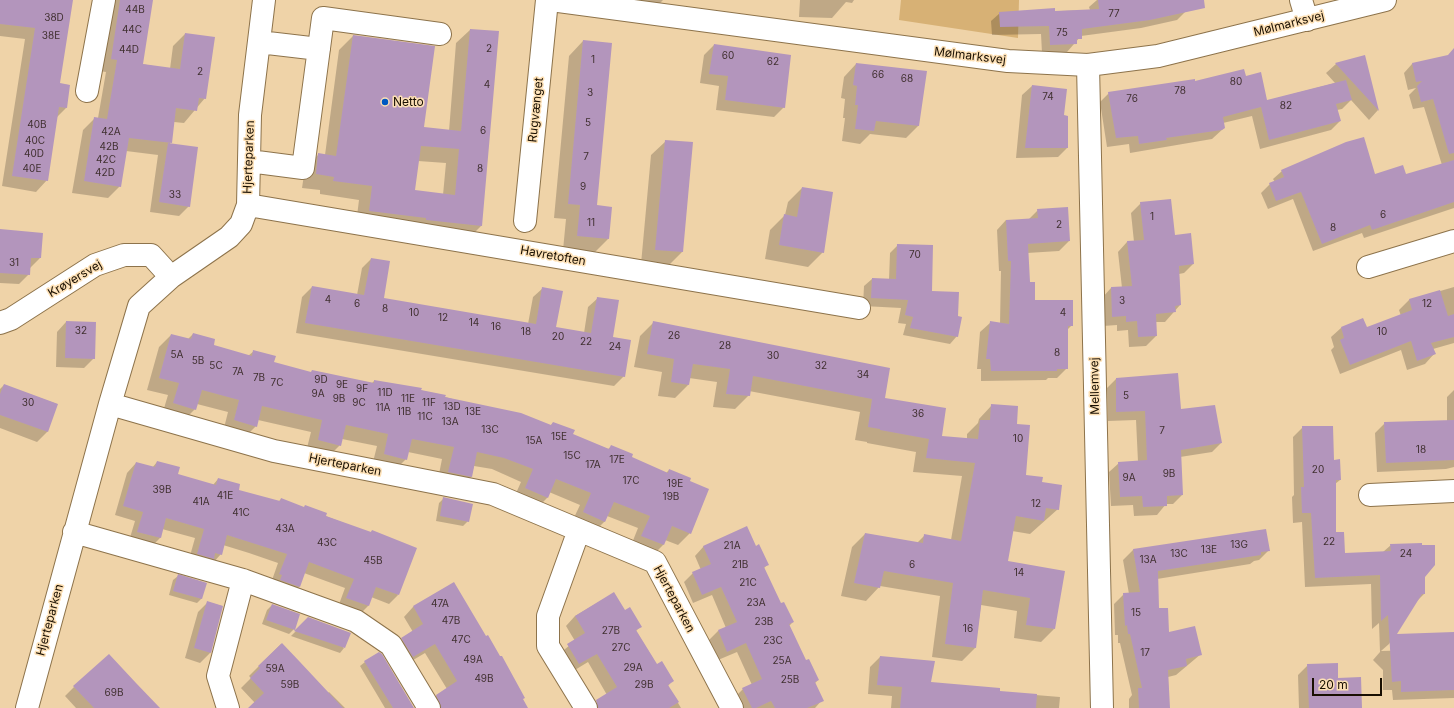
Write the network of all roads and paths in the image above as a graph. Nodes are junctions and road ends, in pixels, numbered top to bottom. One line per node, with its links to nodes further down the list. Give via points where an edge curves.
1 (104, 0): 11 (street)
2 (264, 0): 8 (street, Hjerteparken)
3 (547, 0): 14 (street, Rugvænget)
4 (551, 0): 10 (street, Mølmarksvej, via 1008,61)
5 (1385, 0): 6 (street, Mølmarksvej)
6 (1304, 10): 10 (street, Mølmarksvej, via 1158,56)
7 (440, 34): 9 (street, via 323,18)
8 (259, 42): 9 (street); 12 (street, Hjerteparken, via 250,115)
9 (319, 49): 12 (street, via 303,168)
10 (1088, 65): 31 (street, Mellemvej)
11 (87, 91)
12 (249, 160): 13 (street, Hjerteparken)
13 (248, 205): 17 (street, Hjerteparken, via 241,224 229,237); 18 (street, Havretoften)
14 (525, 221)
15 (1454, 241): 16 (street)
16 (1368, 267)
17 (171, 277): 19 (street, Krøyersvej, via 151,255 124,255 95,265 11,319); 20 (street, Hjerteparken, via 139,306)
18 (859, 308)
19 (0, 322)
20 (110, 404): 23 (street, Hjerteparken, via 274,451 493,494); 24 (street, Hjerteparken)
21 (1454, 491): 22 (street)
22 (1370, 495)
23 (579, 530): 29 (street, via 548,616 548,646); 30 (street, Hjerteparken, via 655,562)
24 (74, 532): 25 (street); 26 (street, Hjerteparken)
25 (243, 580): 27 (street, via 218,676); 28 (street, via 362,625 391,645)
26 (27, 708)
27 (228, 708)
28 (429, 708)
29 (586, 708)
30 (732, 708)
31 (1102, 708)

